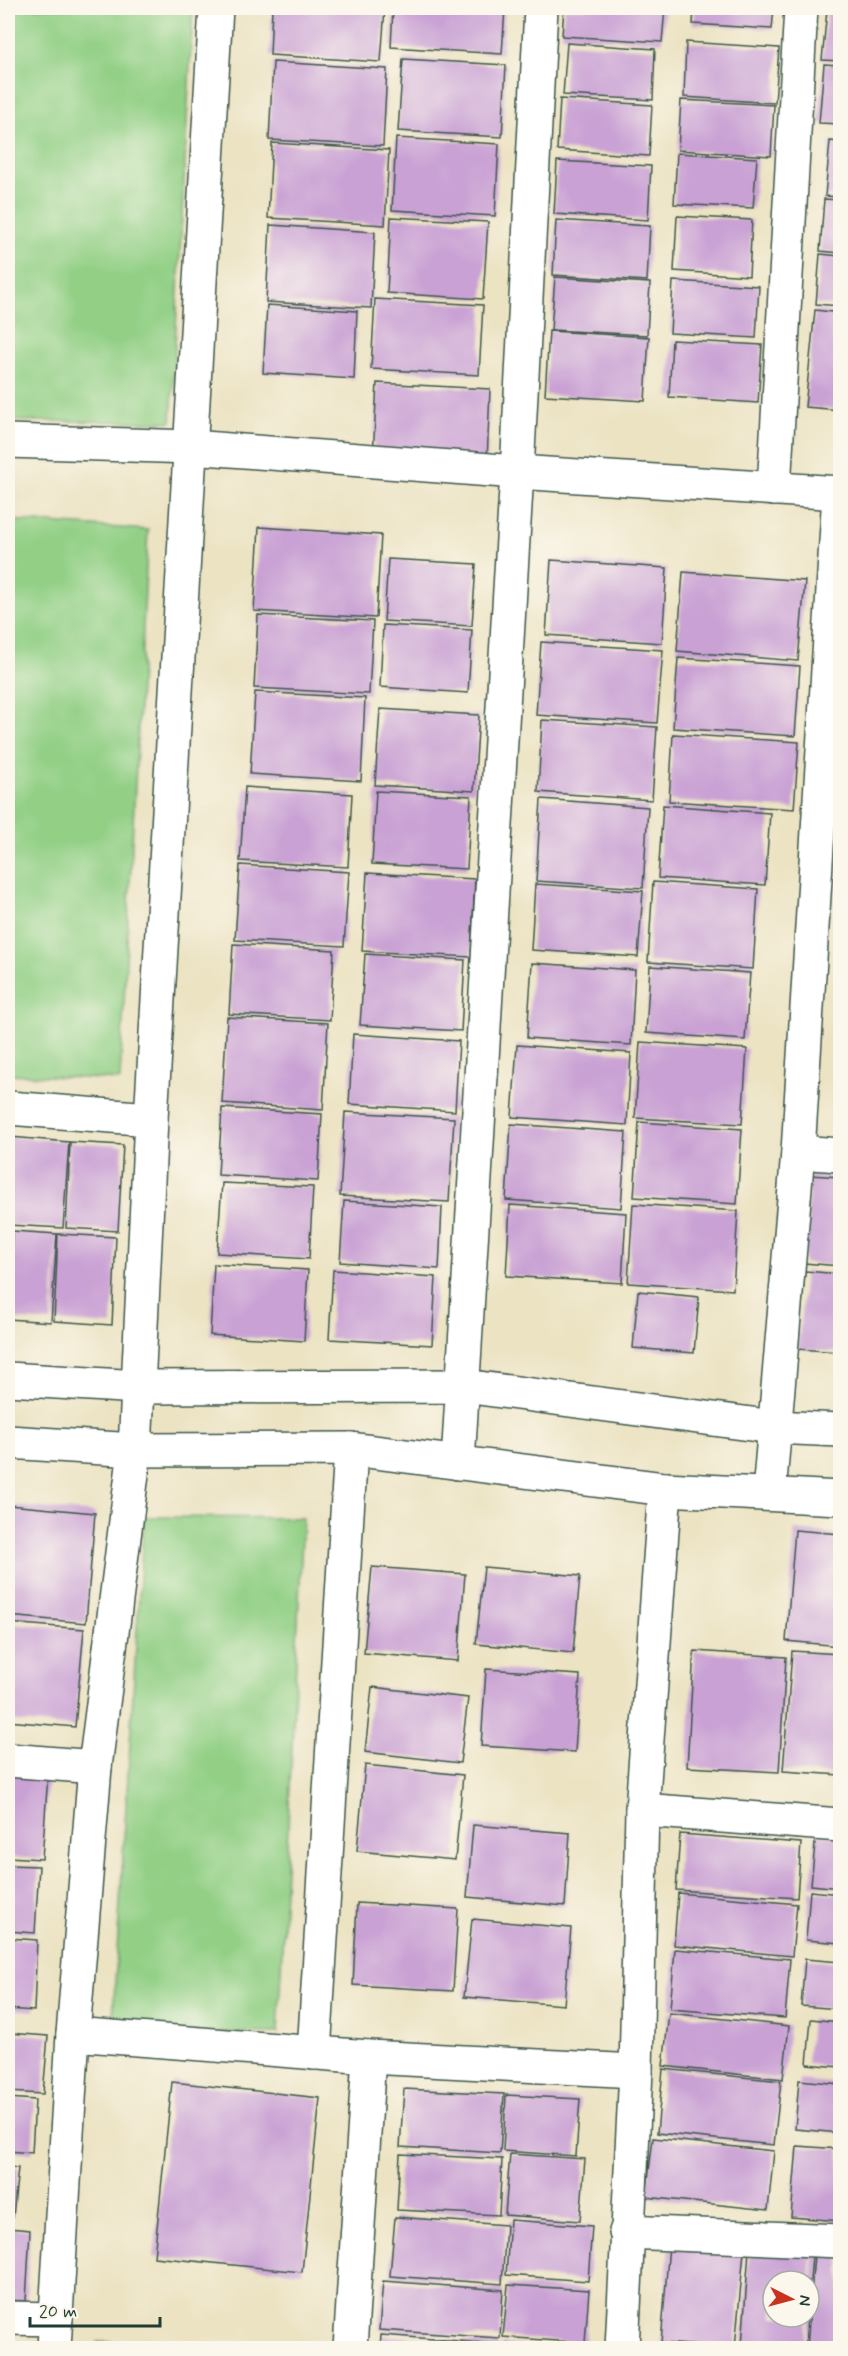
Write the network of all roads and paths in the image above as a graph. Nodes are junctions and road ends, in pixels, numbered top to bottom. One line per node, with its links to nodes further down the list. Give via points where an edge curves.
1 (216, 8): 5 (street)
2 (541, 8): 6 (street)
3 (801, 8): 7 (street)
4 (8, 441): 5 (street)
5 (191, 447): 6 (street); 10 (street)
6 (517, 472): 7 (street); 14 (street)
7 (774, 489): 8 (street)
8 (840, 493): 11 (street)
9 (8, 1108): 10 (street)
10 (151, 1119): 15 (street)
11 (798, 1152): 12 (street); 16 (street)
12 (840, 1155)
13 (8, 1379): 15 (street)
14 (464, 1386): 15 (street); 16 (street); 21 (street)
15 (139, 1387): 20 (street)
16 (773, 1427): 17 (street); 23 (street)
17 (840, 1430)
18 (8, 1442): 20 (street)
19 (351, 1449): 20 (street); 21 (street); 30 (street)
20 (135, 1450): 26 (street)
21 (458, 1463): 22 (street)
22 (665, 1489): 23 (street); 27 (street)
23 (769, 1494): 24 (street)
24 (840, 1498)
25 (8, 1760): 26 (street)
26 (95, 1767): 29 (street)
27 (642, 1810): 28 (street); 32 (street)
28 (840, 1825)
29 (73, 2034): 30 (street); 36 (street)
30 (314, 2053): 31 (street)
31 (369, 2057): 32 (street); 37 (street)
32 (636, 2071): 33 (street)
33 (626, 2232): 34 (street); 38 (street)
34 (840, 2241)
35 (8, 2318): 36 (street)
36 (55, 2334)
37 (350, 2349)
38 (622, 2349)

